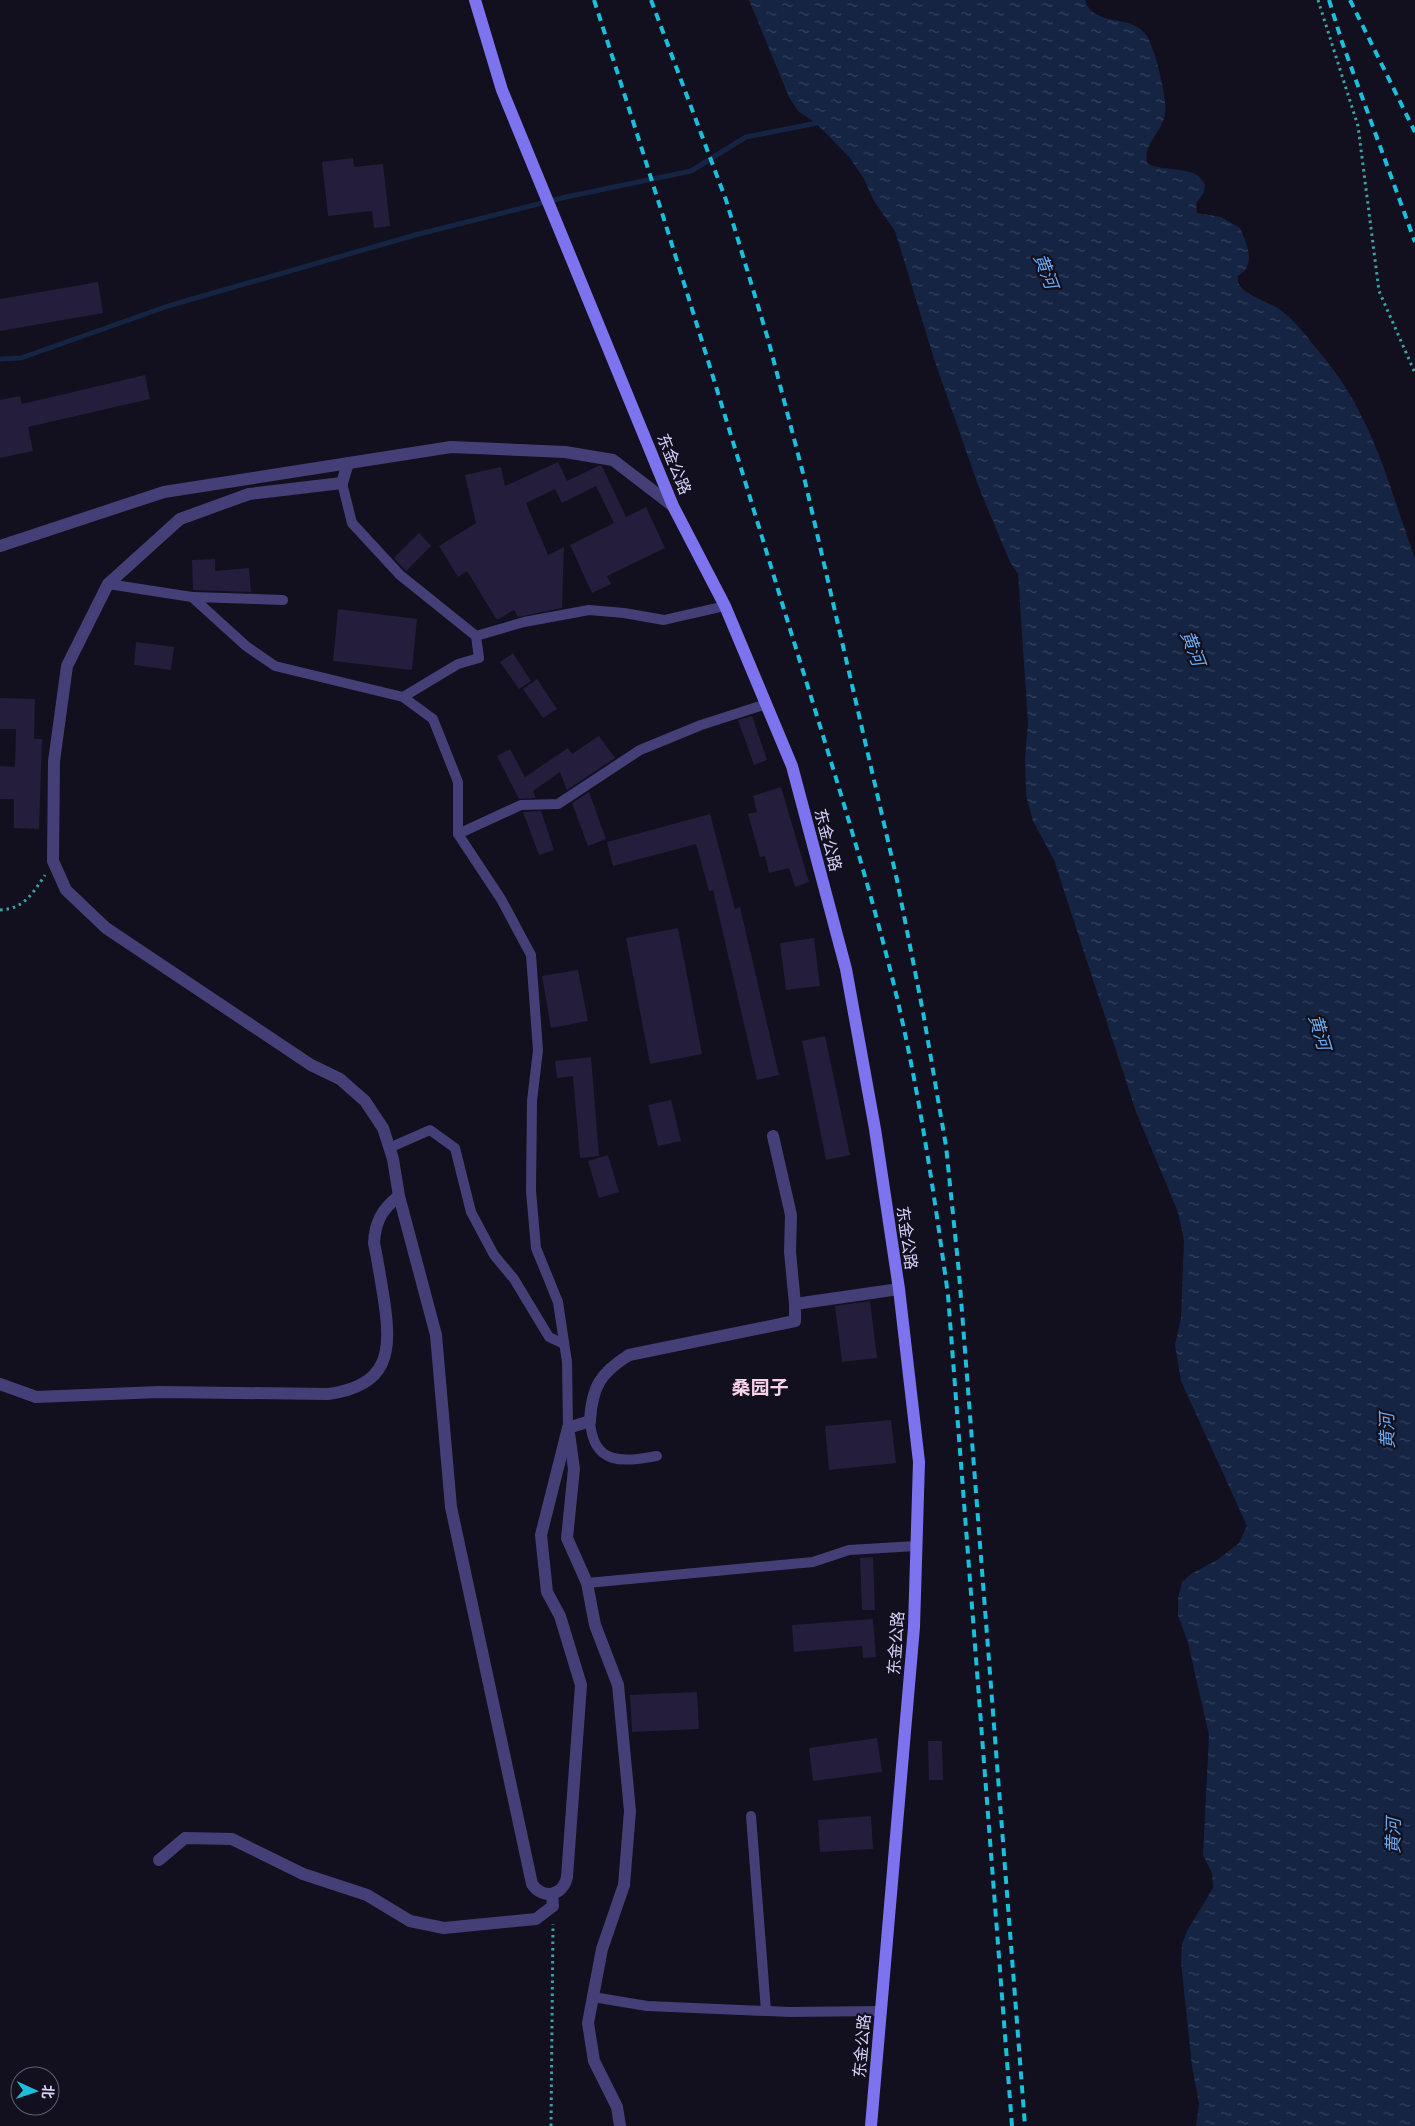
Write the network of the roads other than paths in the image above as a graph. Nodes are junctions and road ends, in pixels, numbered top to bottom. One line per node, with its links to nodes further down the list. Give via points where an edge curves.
1 (475, 0): 4 (main road, 东金公路, via 502,90)
2 (348, 463): 3 (street); 4 (street, via 451,447 565,452 613,460); 5 (street, via 164,492)
3 (342, 483): 6 (street, via 249,494 180,519); 10 (lane, via 352,523 400,575)
4 (673, 506): 9 (main road, 东金公路)
5 (0, 546)
6 (108, 584): 7 (lane); 15 (street, via 67,666 54,761 53,861 66,890 106,928 311,1065 340,1079 365,1101 383,1128)
7 (192, 597): 8 (lane); 11 (lane, via 246,646 275,666)
8 (283, 600)
9 (726, 606): 10 (lane, via 664,620 589,610 524,622); 12 (main road, 东金公路)
10 (476, 636): 11 (lane, via 479,658 458,664)
11 (403, 697): 13 (lane, via 433,719 458,782)
12 (766, 704): 13 (lane, via 701,725 640,750 558,804 522,805); 17 (main road, 东金公路, via 792,766 846,969)
13 (458, 834): 19 (lane, via 501,899 531,955 538,1050 532,1101 531,1191 536,1248 558,1302)
14 (773, 1136): 18 (street, via 791,1215 790,1252)
15 (389, 1148): 16 (street); 19 (lane, via 430,1130 456,1148 471,1212 494,1255 514,1279 549,1337)
16 (399, 1196): 20 (street, via 388,1205 375,1229 374,1243 389,1332 387,1352 372,1376 347,1392 160,1392 36,1397); 28 (street, via 436,1335 451,1507 532,1884)
17 (899, 1289): 18 (street); 24 (main road, 东金公路, via 919,1462)
18 (795, 1304): 21 (street, via 795,1322 629,1355 598,1381 591,1400)
19 (564, 1344): 22 (lane)
20 (0, 1384)
21 (590, 1421): 22 (street); 23 (lane, via 596,1444 615,1459 627,1461)
22 (568, 1428): 25 (street, via 574,1469 567,1538); 28 (street, via 541,1535 547,1592 560,1616 581,1685 568,1877)
23 (657, 1456)
24 (916, 1546): 25 (lane, via 849,1550 813,1562); 31 (main road, 东金公路, via 914,1627)
25 (587, 1583): 29 (street, via 595,1625 618,1685 630,1811 624,1885 602,1949)
26 (750, 1816): 30 (lane)
27 (159, 1860): 28 (street, via 185,1838 232,1839 303,1874 366,1895 410,1921 444,1928 536,1919)
28 (553, 1900)
29 (593, 1996): 30 (lane, via 647,2006); 32 (street, via 588,2023 594,2061 617,2107)
30 (766, 2011): 31 (lane)
31 (881, 2011): 33 (main road, 东金公路)
32 (620, 2126)
33 (871, 2126)

